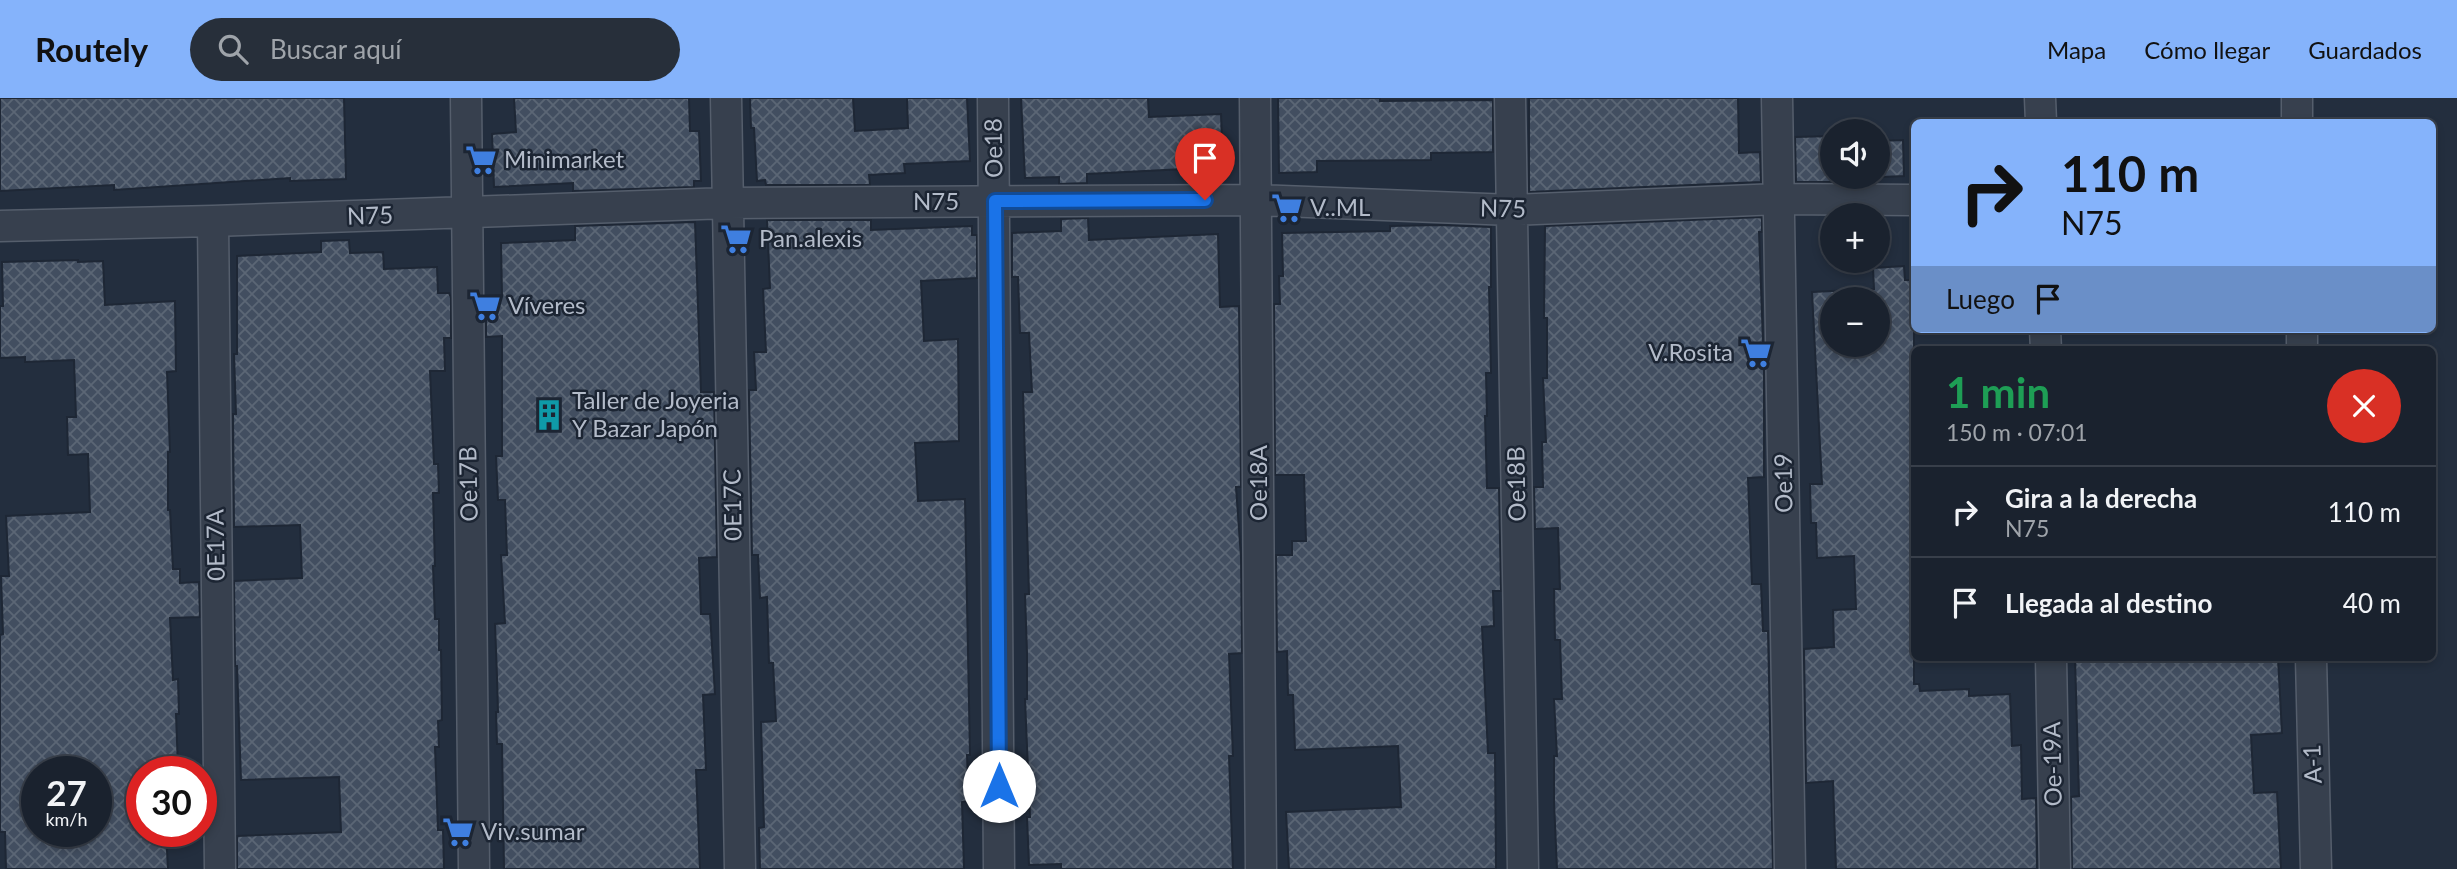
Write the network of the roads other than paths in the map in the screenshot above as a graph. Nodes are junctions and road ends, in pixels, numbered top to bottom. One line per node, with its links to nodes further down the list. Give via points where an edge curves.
1 (466, 98): 17 (street, Oe17B)
2 (726, 98): 15 (street, 0E17C)
3 (993, 98): 14 (street, Oe18)
4 (1255, 98): 12 (street, Oe18A)
5 (1510, 98): 16 (street, Oe18B)
6 (1777, 98): 11 (street, Oe19)
7 (2040, 98): 9 (street)
8 (2297, 98): 10 (street)
9 (2041, 119)
10 (2297, 119)
11 (1779, 199): 13 (street, N75); 16 (street, N75); 28 (street, Oe19)
12 (1258, 200): 14 (street, N75); 16 (street, N75); 26 (street, Oe18A)
13 (1911, 200)
14 (995, 201): 15 (street, N75); 25 (street, Oe18)
15 (728, 203): 17 (street, N75); 24 (street, 0E17C)
16 (1512, 210): 27 (street, Oe18B)
17 (466, 212): 18 (street, N75); 23 (street, Oe17B)
18 (212, 221): 19 (street, N75); 22 (street, 0E17A)
19 (0, 226)
20 (2051, 661): 29 (street, Oe-19A)
21 (2311, 661): 30 (street, A-1)
22 (220, 869)
23 (474, 869)
24 (740, 869)
25 (999, 869)
26 (1261, 869)
27 (1523, 869)
28 (1790, 869)
29 (2054, 869)
30 (2316, 869)

